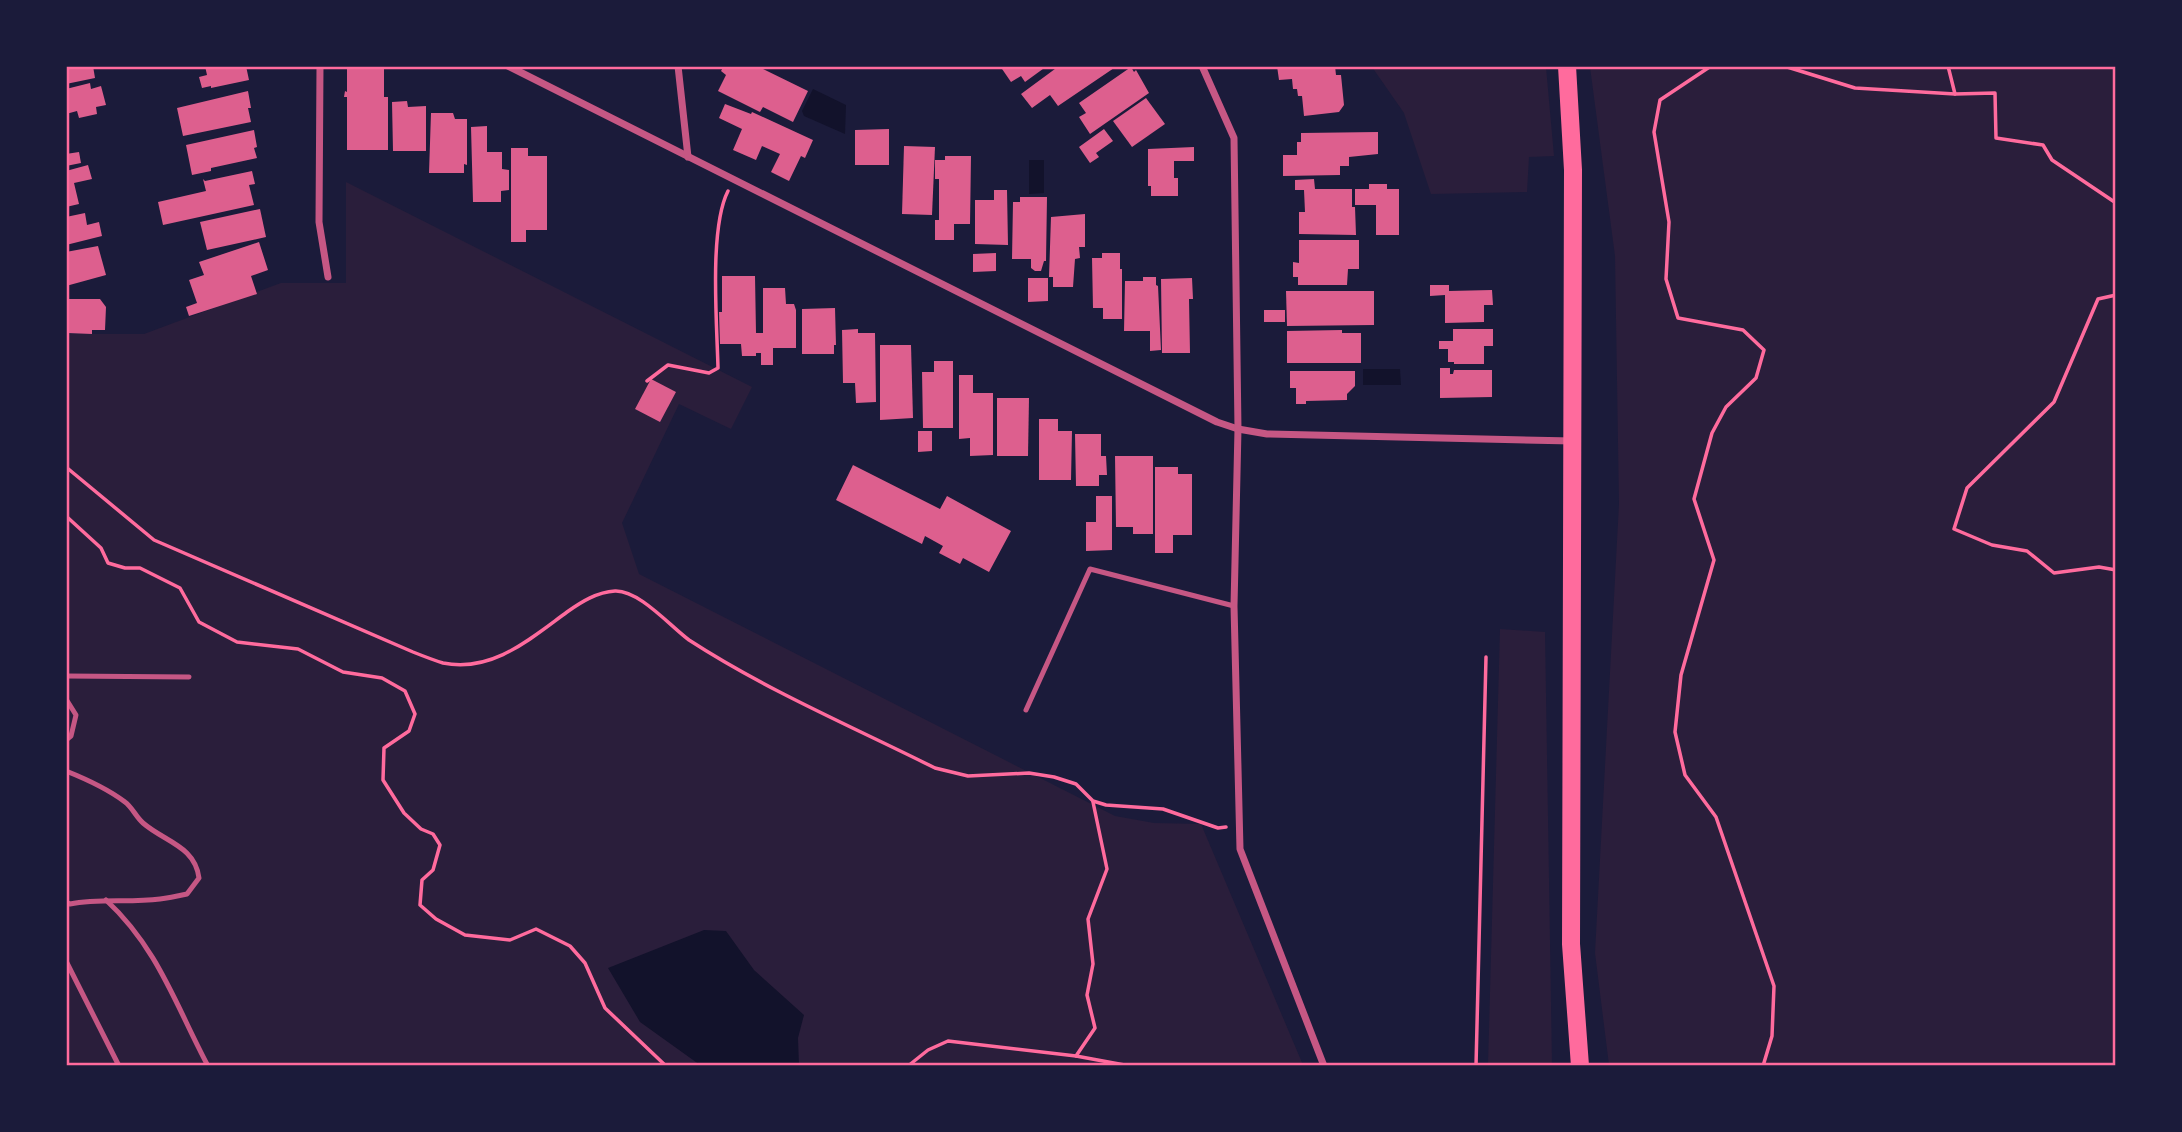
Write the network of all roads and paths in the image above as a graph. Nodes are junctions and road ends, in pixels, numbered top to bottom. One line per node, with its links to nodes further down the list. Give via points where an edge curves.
1 (320, 66): 13 (street, via 319,222)
2 (508, 66): 10 (street)
3 (678, 66): 10 (street)
4 (1202, 66): 16 (street, via 1234,138)
5 (1567, 66): 17 (main road, via 1573,170)
6 (1711, 66): 45 (path, via 1660,100 1654,132 1669,222 1666,279 1678,318 1743,330 1764,350 1756,378 1726,407 1712,433 1694,499 1713,560 1681,675 1675,732 1685,775 1716,817 1774,986 1772,1036)
7 (1784, 66): 9 (path, via 1856,88)
8 (1948, 66): 9 (path)
9 (1955, 94): 12 (path, via 1996,93 1996,138 2043,145 2052,160)
10 (688, 157): 11 (street)
11 (734, 180): 15 (path, via 720,219 718,368 709,373 668,365); 16 (street)
12 (2116, 203)
13 (328, 278)
14 (2116, 295): 20 (path, via 2098,299 2053,402 1967,488 1954,528 1992,545 2027,551 2054,573 2099,566)
15 (648, 381)
16 (1238, 429): 17 (street, via 1267,434); 21 (street)
17 (1573, 441): 44 (main road, via 1570,944)
18 (66, 467): 29 (path, via 153,540 444,663 476,665 503,656 585,599 616,591 637,598 680,634 723,661 934,768 968,776 1029,773 1054,777 1076,784)
19 (66, 516): 37 (path, via 101,548 108,563 141,568 180,588 199,621 237,642 298,649 343,672 382,678 405,691 415,714 409,731 384,748 383,780 404,813 433,834 440,845 433,870 422,880 420,905 465,934 510,940 536,929 570,946 585,963 605,1008)
20 (2116, 570)
21 (1234, 606): 26 (lane, via 1090,569); 30 (street)
22 (1486, 657): 43 (path)
23 (66, 676): 24 (lane)
24 (189, 677)
25 (66, 699): 27 (lane, via 76,715)
26 (1026, 710)
27 (66, 740)
28 (66, 771): 31 (lane, via 127,803 141,822 187,852 197,864 199,878 187,894)
29 (1093, 801): 30 (path, via 1163,809 1218,828); 34 (path, via 1107,869 1088,919 1093,964 1087,995 1096,1028)
30 (1239, 825): 42 (street, via 1240,849)
31 (106, 900): 32 (lane); 36 (lane, via 155,959)
32 (68, 905)
33 (66, 961): 35 (lane)
34 (1076, 1056): 38 (path, via 948,1041); 39 (path)
35 (119, 1066)
36 (208, 1066)
37 (666, 1066)
38 (908, 1066)
39 (1129, 1066)
40 (1293, 1066): 41 (path)
41 (1302, 1066)
42 (1324, 1066)
43 (1476, 1066)
44 (1580, 1066)
45 (1763, 1066)

